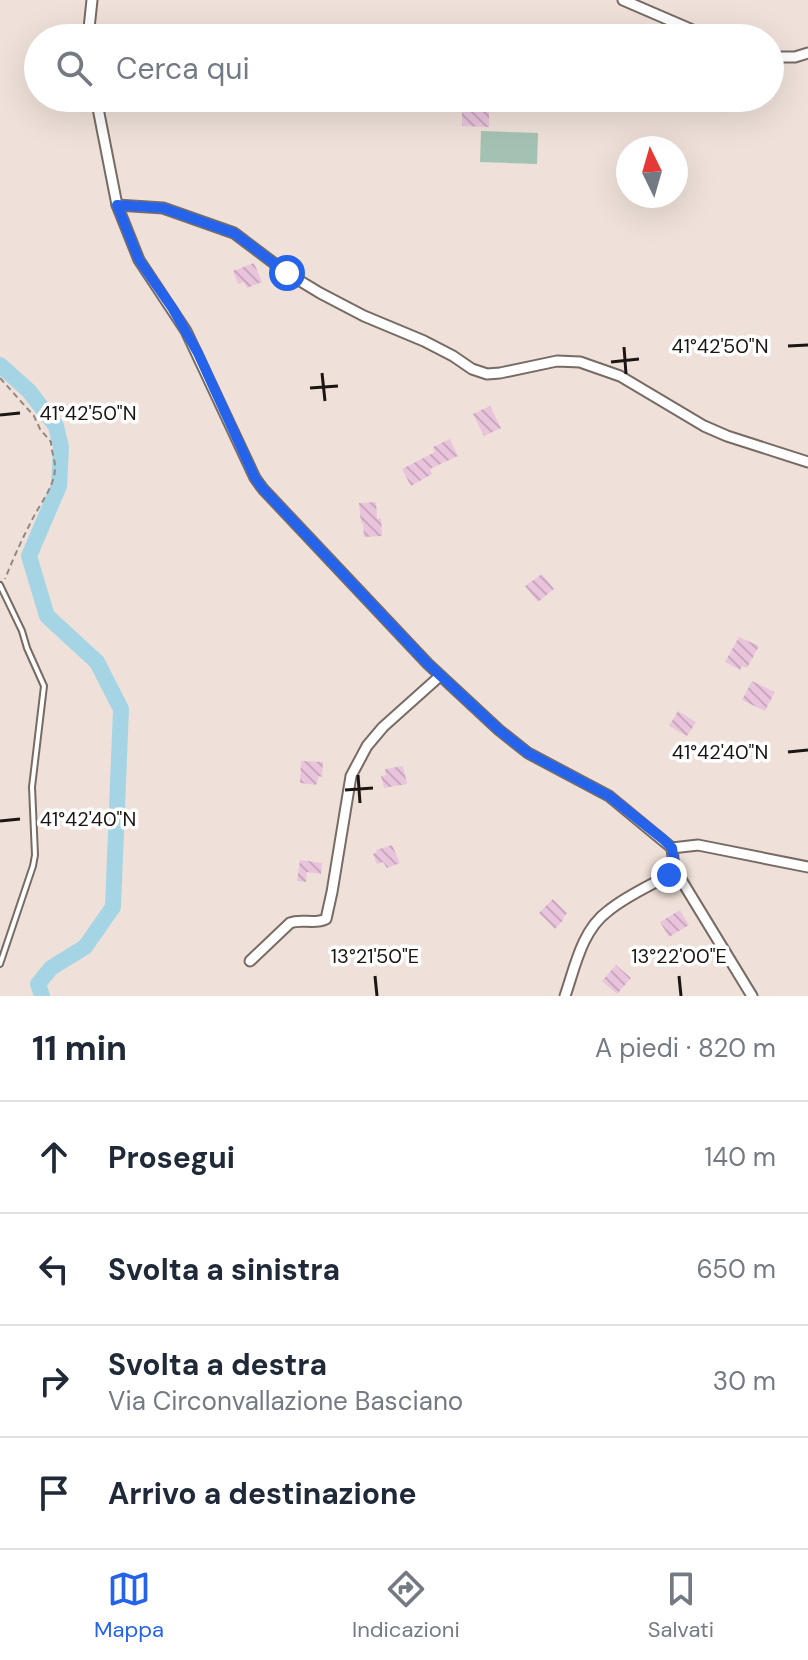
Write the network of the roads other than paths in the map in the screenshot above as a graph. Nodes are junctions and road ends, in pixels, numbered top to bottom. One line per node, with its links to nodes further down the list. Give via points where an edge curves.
1 (92, 0): 3 (street)
2 (623, 0): 4 (street)
3 (89, 24)
4 (679, 24)
5 (808, 53): 6 (street)
6 (784, 57)
7 (99, 112): 8 (street)
8 (117, 205): 9 (street, via 163,208 234,233 320,293 472,369 487,374 580,362 620,376 704,426); 11 (street, via 139,260 192,342 255,478)
9 (808, 462)
10 (0, 585): 16 (lane, via 44,686 32,787 35,855)
11 (440, 676): 12 (street, via 528,753 609,796); 15 (street, via 383,727 351,776 326,919 290,923)
12 (672, 848): 13 (street, via 698,845); 14 (street)
13 (808, 867)
14 (674, 868): 17 (street, via 600,918 583,945); 18 (street)
15 (250, 961)
16 (0, 964)
17 (565, 996)
18 (752, 996)

